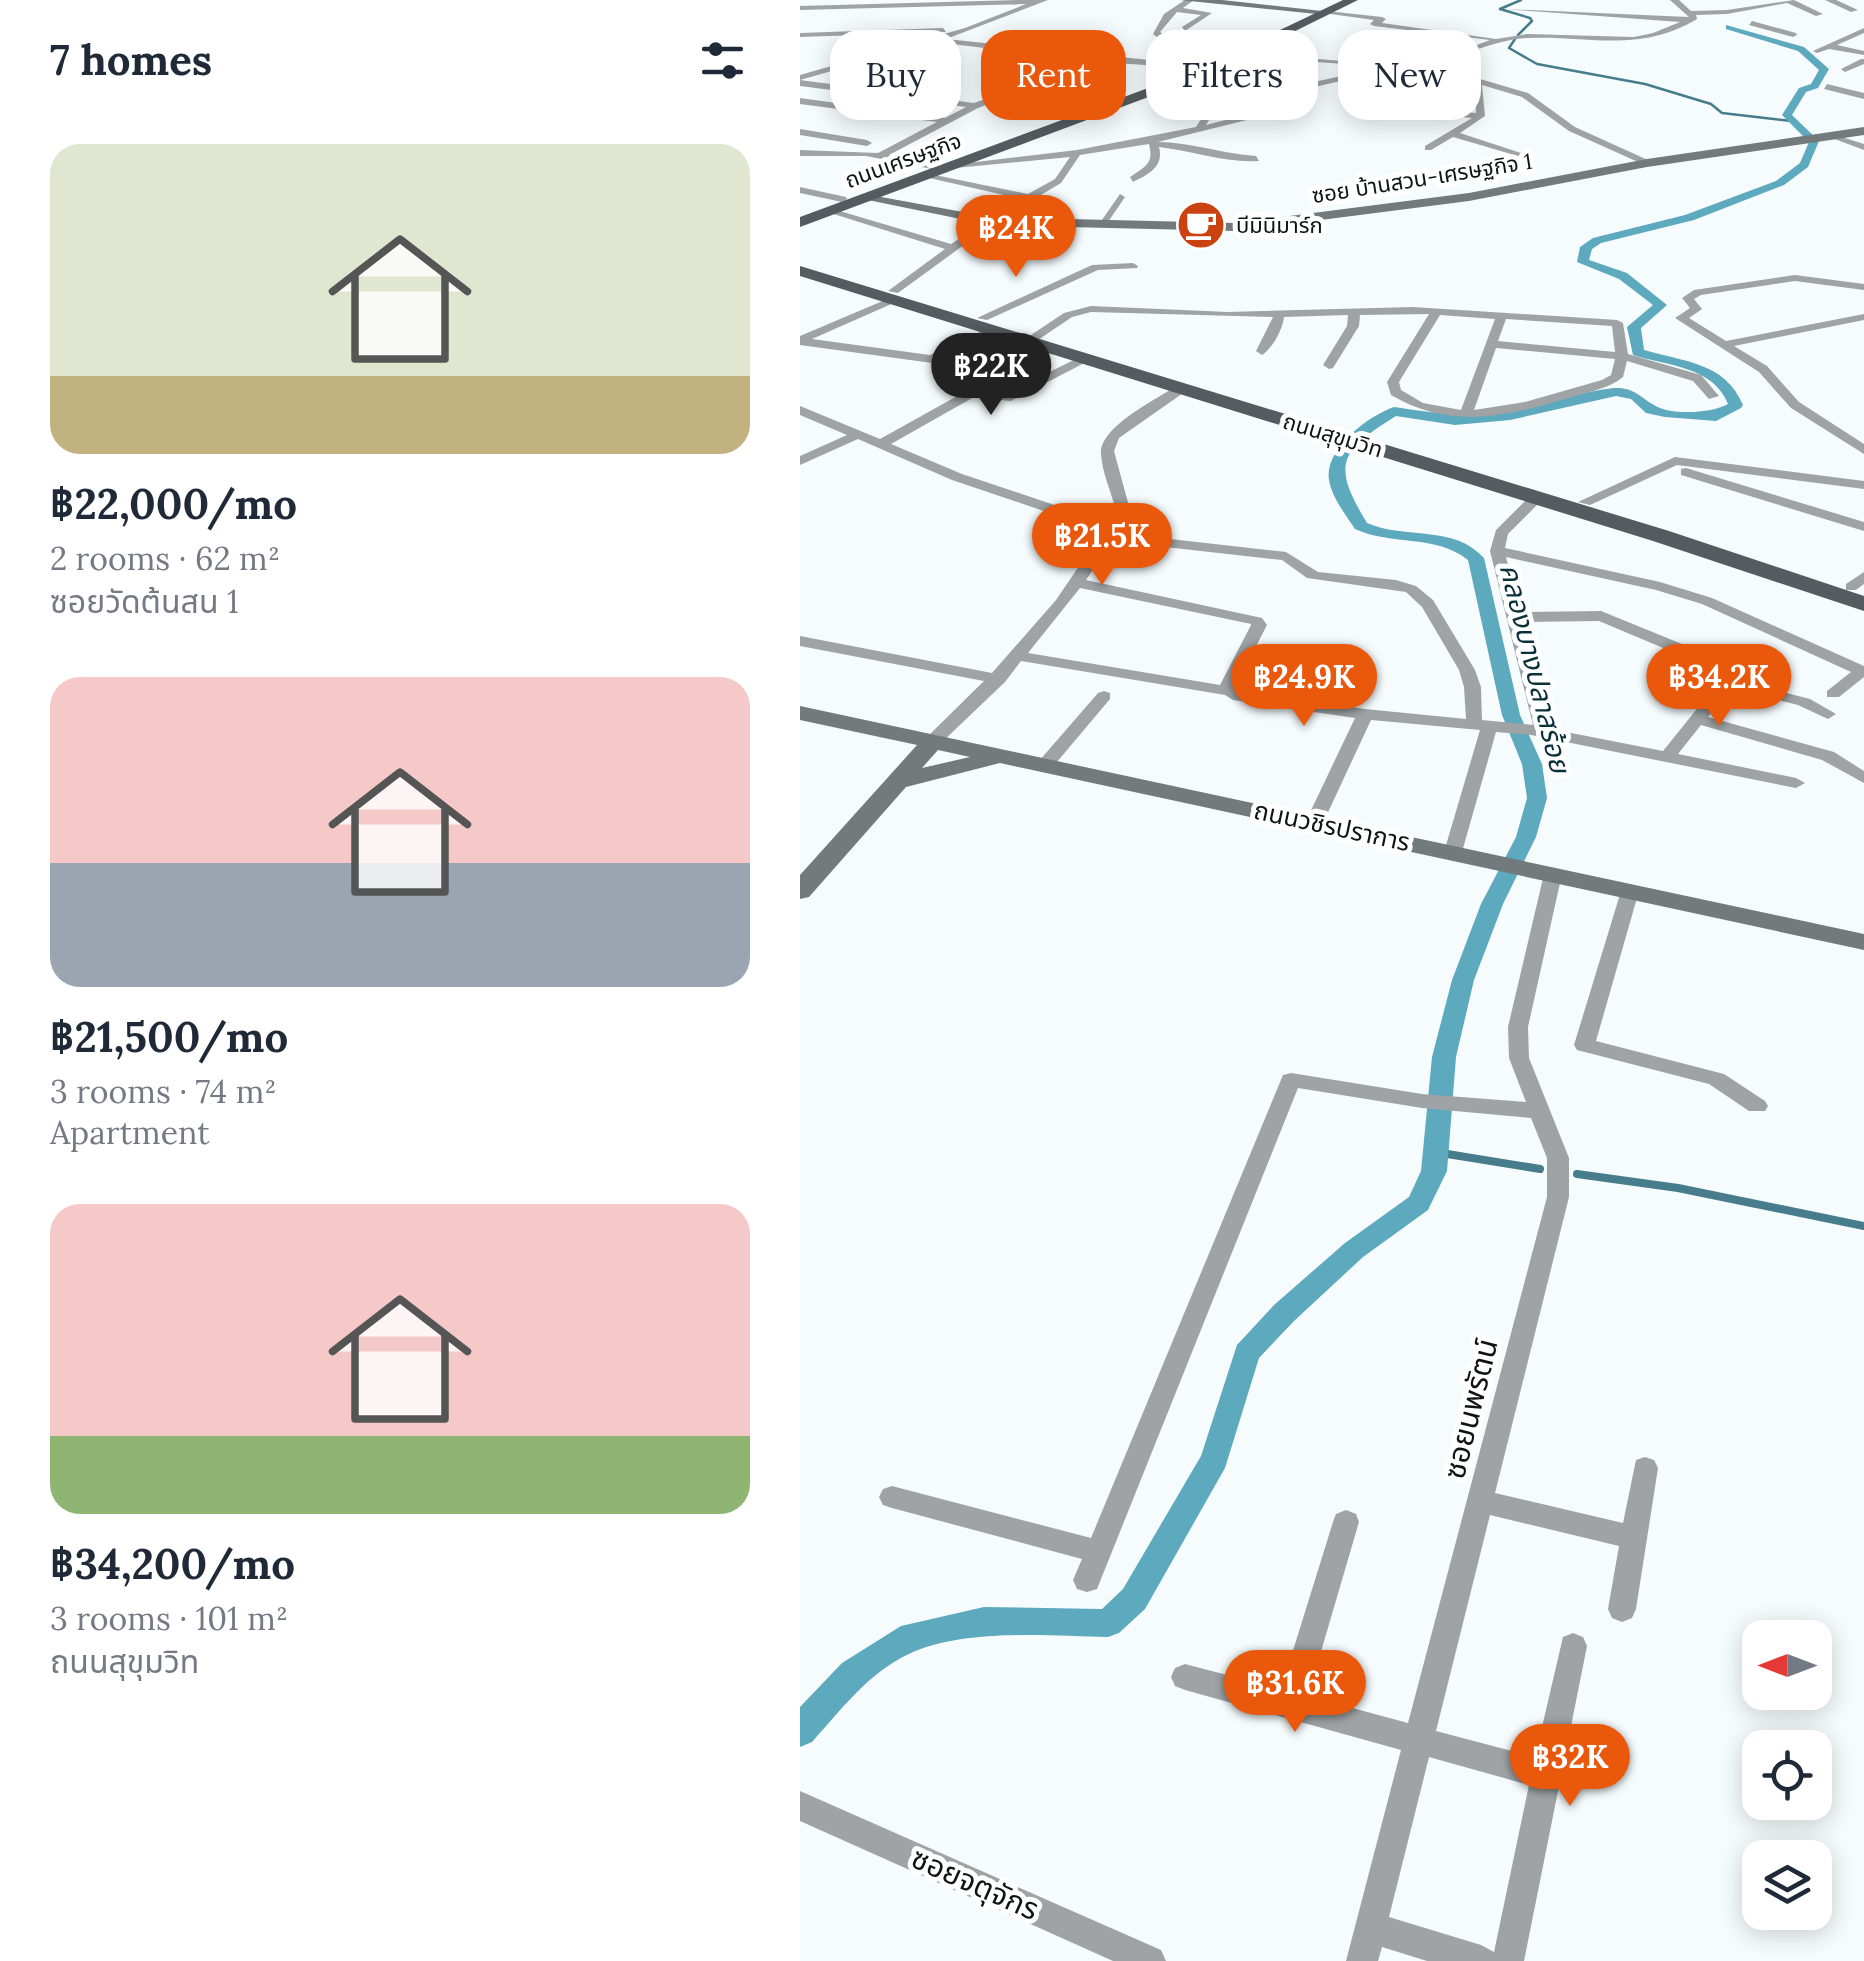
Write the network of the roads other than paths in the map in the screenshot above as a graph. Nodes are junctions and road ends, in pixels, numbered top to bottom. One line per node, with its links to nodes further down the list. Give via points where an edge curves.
1 (1187, 0): 13 (street); 16 (street)
2 (1339, 0): 16 (main road, ถนนเศรษฐกิจ)
3 (1352, 0): 16 (main road, ถนนเศรษฐกิจ)
4 (1525, 0): 15 (street, via 1508,9)
5 (1550, 0): 20 (street)
6 (1674, 0): 20 (street)
7 (1706, 0): 17 (street)
8 (1790, 0): 11 (street); 21 (street)
9 (1829, 0): 14 (street)
10 (1042, 1): 12 (street); 23 (street)
11 (1755, 4): 18 (street); 19 (street)
12 (800, 8)
13 (1175, 10): 22 (street, via 1208,12); 24 (street)
14 (1854, 10)
15 (1534, 11): 20 (street); 29 (street, via 1551,22)
16 (1322, 12): 25 (main road, ถนนเศรษฐกิจ); 26 (main road, ถนนเศรษฐกิจ); 32 (street)
17 (1716, 12): 18 (street); 20 (street)
18 (1727, 12): 31 (street)
19 (1768, 12)
20 (1687, 14): 29 (street)
21 (1819, 14)
22 (1185, 29)
23 (968, 30): 28 (street); 30 (street)
24 (1158, 30)
25 (1283, 30)
26 (1289, 30)
27 (1864, 30): 35 (street)
28 (961, 32)
29 (1663, 32): 32 (street, via 1624,42)
30 (800, 34)
31 (1794, 35)
32 (1499, 39): 34 (street)
33 (830, 46): 36 (street)
34 (1481, 46)
35 (1828, 46): 37 (street); 38 (street)
36 (800, 47)
37 (1817, 51)
38 (1864, 52)
39 (1864, 61): 43 (street)
40 (800, 66): 42 (street)
41 (830, 67): 42 (street)
42 (824, 69): 45 (street)
43 (1845, 69)
44 (1338, 79): 57 (street, via 1299,88 1248,117)
45 (800, 80): 53 (street)
46 (1481, 85): 71 (street, via 1526,94 1572,129)
47 (1826, 86): 50 (street)
48 (1146, 88): 73 (main road, ถนนเศรษฐกิจ)
49 (1146, 92): 72 (main road, ถนนเศรษฐกิจ)
50 (1864, 96)
51 (800, 100): 56 (street)
52 (981, 104): 53 (street)
53 (975, 106): 56 (street)
54 (1204, 120): 57 (street)
55 (1475, 120): 60 (street)
56 (950, 121): 63 (street)
57 (1200, 126): 62 (street)
58 (1864, 130): 61 (street, ซอย บ้านสวน-เศรษฐกิจ 1)
59 (800, 132): 63 (street)
60 (1454, 134): 64 (street); 68 (street)
61 (1832, 135): 65 (street); 71 (street, ซอย บ้านสวน-เศรษฐกิจ 1)
62 (1154, 142): 67 (street); 70 (street); 74 (street, via 1154,165)
63 (892, 147): 69 (street)
64 (1428, 148)
65 (1864, 148)
66 (800, 152): 69 (street)
67 (1077, 154): 72 (street); 78 (street, via 1068,172)
68 (1518, 155)
69 (881, 156): 73 (street)
70 (1256, 159)
71 (1647, 163): 84 (street, ซอย บ้านสวน-เศรษฐกิจ 1, via 1289,221)
72 (955, 165): 73 (main road, ถนนเศรษฐกิจ)
73 (930, 170): 77 (main road, ถนนเศรษฐกิจ); 78 (street); 79 (main road, ถนนเศรษฐกิจ)
74 (1133, 179)
75 (800, 190): 79 (street)
76 (1120, 197): 84 (street)
77 (866, 198): 80 (main road, ถนนเศรษฐกิจ); 83 (street, ซอย บ้านสวน-เศรษฐกิจ 1)
78 (1032, 198): 83 (street)
79 (842, 199): 81 (main road, ถนนเศรษฐกิจ)
80 (829, 212): 82 (main road, ถนนเศรษฐกิจ); 85 (street)
81 (800, 214)
82 (800, 222)
83 (990, 222): 84 (street, ซอย บ้านสวน-เศรษฐกิจ 1); 85 (street)
84 (1101, 226)
85 (952, 248): 90 (street)
86 (800, 261): 90 (main road, ถนนสุขุมวิท)
87 (1133, 266): 97 (street, via 1086,270)
88 (800, 271): 90 (main road, ถนนสุขุมวิท)
89 (1864, 287): 102 (street, via 1788,278 1690,295 1696,309 1680,318)
90 (893, 295): 97 (main road, ถนนสุขุมวิท); 100 (street)
91 (1354, 311): 92 (street); 93 (street); 106 (street, via 1353,326)
92 (1436, 311): 94 (street); 110 (street, via 1393,388 1420,408)
93 (1279, 313): 99 (street, via 1091,309); 103 (street)
94 (1502, 316): 101 (street); 104 (street, via 1617,323)
95 (1864, 317): 96 (street)
96 (1841, 322): 98 (street); 102 (street)
97 (988, 324): 99 (main road, ถนนสุขุมวิท); 100 (street, via 932,359)
98 (1864, 334)
99 (1033, 338): 105 (main road, ถนนสุขุมวิท); 112 (main road, ถนนสุขุมวิท)
100 (800, 341)
101 (1491, 344): 104 (street); 110 (street)
102 (1727, 344): 114 (street, via 1766,372 1796,406)
103 (1262, 351)
104 (1622, 356): 108 (street, via 1697,378); 110 (street, via 1612,382)
105 (1086, 359): 107 (main road, ถนนสุขุมวิท); 113 (street, via 1007,398 972,393)
106 (1330, 366)
107 (1182, 388): 112 (main road, ถนนสุขุมวิท); 122 (street, via 1114,436 1107,451 1123,510)
108 (1714, 396)
109 (800, 410): 111 (street)
110 (1466, 414)
111 (857, 436): 113 (street); 115 (street)
112 (1354, 436): 117 (main road, ถนนสุขุมวิท)
113 (879, 445): 122 (street)
114 (1864, 450)
115 (800, 461)
116 (1665, 466): 118 (street, via 1675,461); 120 (street); 121 (street)
117 (1462, 469): 119 (main road, ถนนสุขุมวิท); 120 (main road, ถนนสุขุมวิท)
118 (1864, 485)
119 (1537, 498): 123 (street, via 1501,534); 125 (main road, ถนนสุขุมวิท, via 1757,566)
120 (1585, 502): 125 (main road, ถนนสุขุมวิท)
121 (1864, 527)
122 (1111, 533): 124 (street); 139 (street, via 1286,556 1296,568 1340,581 1412,589 1473,677)
123 (1497, 552): 126 (street); 129 (street, via 1707,601)
124 (1077, 584): 128 (street); 132 (street, via 1257,620)
125 (1861, 590)
126 (1513, 617): 131 (street, via 1609,618 1723,666 1733,674); 141 (street)
127 (800, 641): 130 (street)
128 (1018, 656): 130 (street); 132 (street)
129 (1863, 672): 133 (street)
130 (999, 679): 142 (street)
131 (1726, 682): 137 (street); 138 (street)
132 (1228, 691): 136 (street)
133 (1833, 694)
134 (1104, 696): 145 (street)
135 (800, 713): 140 (street, ถนนวชิรปราการ)
136 (1366, 714): 139 (street); 149 (street)
137 (1828, 714)
138 (1697, 719): 143 (street); 147 (street, via 1828,756)
139 (1490, 725): 141 (street); 150 (street)
140 (866, 727): 142 (street, ถนนวชิรปราการ); 146 (street, via 900,741 908,752)
141 (1537, 731): 143 (street)
142 (934, 740): 144 (street, ถนนวชิรปราการ); 146 (street)
143 (1668, 756): 148 (street)
144 (1010, 757): 145 (street, ถนนวชิรปราการ); 146 (street)
145 (1045, 764): 149 (street, ถนนวชิรปราการ)
146 (904, 774): 152 (street)
147 (1864, 778)
148 (1796, 783)
149 (1314, 822): 150 (street, ถนนวชิรปราการ)
150 (1453, 852): 151 (street, ถนนวชิรปราการ)
151 (1541, 871): 153 (street, ถนนวชิรปราการ); 156 (street, ซอยนพรัตน์, via 1518,1027 1520,1058)
152 (800, 891)
153 (1630, 891): 154 (street, ถนนวชิรปราการ); 155 (street, via 1584,1046 1716,1079)
154 (1864, 942)
155 (1757, 1106)
156 (1538, 1111): 159 (street, ซอยนพรัตน์, via 1558,1158 1558,1197); 162 (street, via 1291,1080)
157 (1645, 1468): 161 (street)
158 (892, 1497): 162 (street)
159 (1481, 1501): 161 (street); 168 (street, ซอยนพรัตน์)
160 (1346, 1522): 167 (street)
161 (1631, 1537): 164 (street)
162 (1098, 1552): 163 (street)
163 (1087, 1580)
164 (1622, 1609)
165 (1573, 1646): 169 (street)
166 (1185, 1677): 167 (street)
167 (1291, 1703): 168 (street)
168 (1420, 1739): 169 (street); 171 (street, ซอยนพรัตน์)
169 (1546, 1776): 175 (street)
170 (800, 1806): 172 (street, ซอยจตุจักร)
171 (1371, 1928): 173 (street, ซอยนพรัตน์); 174 (street)
172 (1150, 1961)
173 (1362, 1961)
174 (1481, 1961)
175 (1508, 1961)

